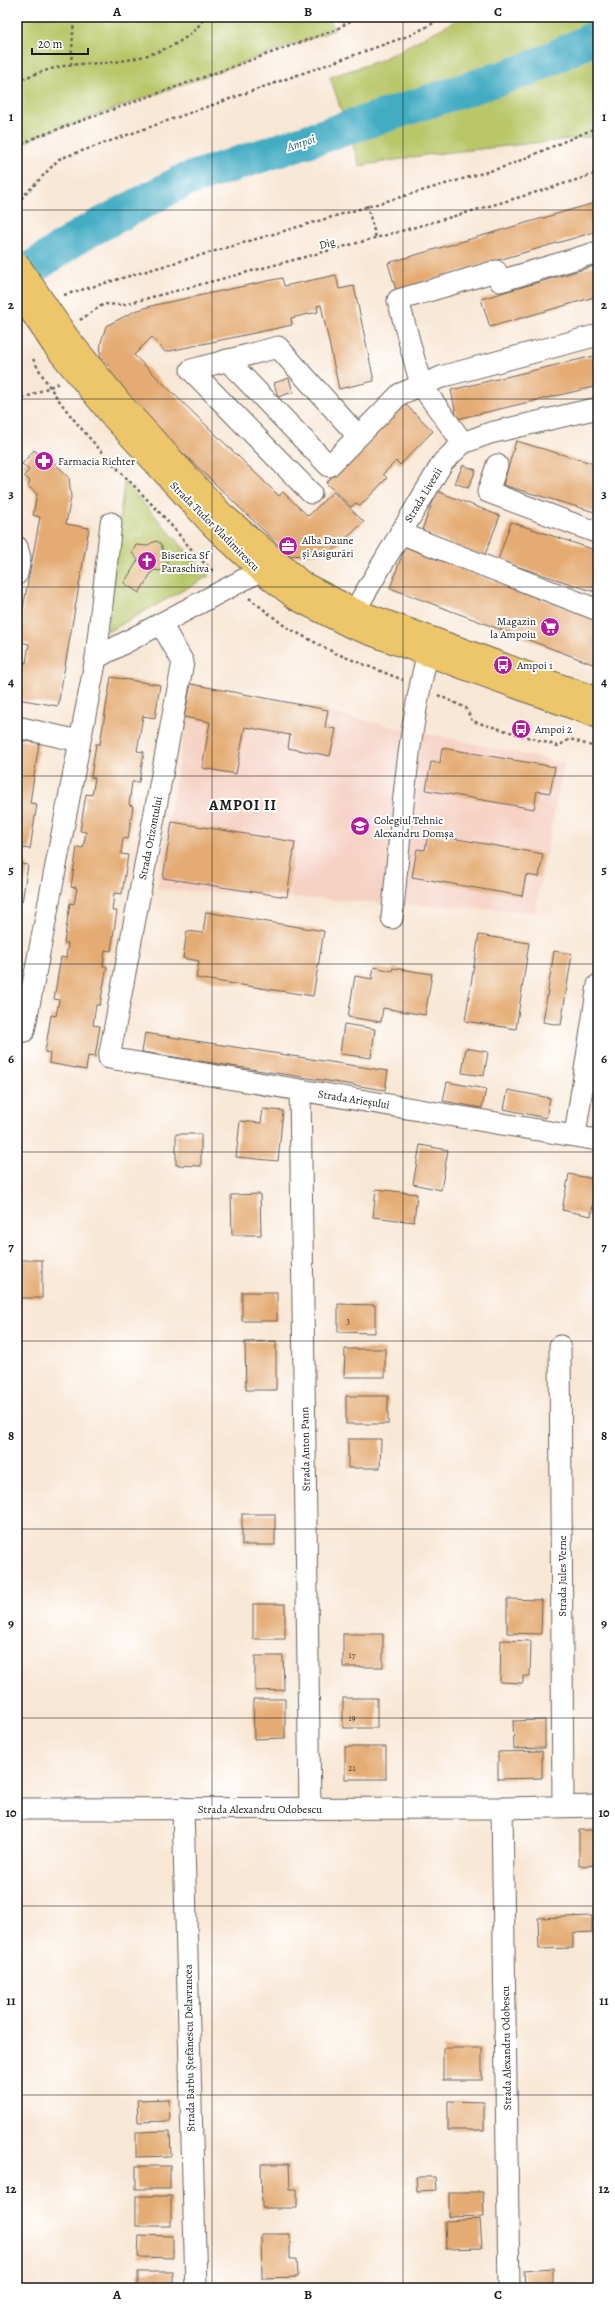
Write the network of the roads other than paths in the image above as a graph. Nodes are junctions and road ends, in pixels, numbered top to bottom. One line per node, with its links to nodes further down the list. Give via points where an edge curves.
1 (598, 252): 7 (street, via 500,281 496,271 398,300)
2 (17, 262): 5 (main road, bridge)
3 (17, 291): 5 (main road, bridge)
4 (598, 335): 7 (street, via 444,376)
5 (66, 336): 17 (main road, Strada Tudor Vladimirescu, via 112,417 213,527); 19 (main road, Strada Tudor Vladimirescu, via 122,404 222,513 303,583)
6 (227, 360): 9 (street, via 278,347); 9 (street, via 329,466); 12 (street, via 191,370)
7 (421, 385): 9 (street, via 393,399); 10 (street)
8 (598, 408): 10 (street, Strada Livezii, via 490,433)
9 (358, 436)
10 (464, 443): 14 (street, Strada Livezii, via 443,462)
11 (498, 465): 15 (street, via 488,492)
12 (311, 493)
13 (111, 522): 23 (street)
14 (400, 533): 19 (street, Strada Livezii); 20 (street)
15 (598, 533)
16 (17, 547): 18 (street, via 20,558)
17 (260, 571): 21 (street); 22 (main road, Strada Tudor Vladimirescu, via 296,599 324,615)
18 (17, 574)
19 (355, 610): 24 (main road, Strada Tudor Vladimirescu)
20 (598, 610)
21 (161, 624): 23 (street); 31 (street, Strada Orizontului, via 183,662)
22 (427, 656): 25 (main road, Strada Tudor Vladimirescu); 28 (street, via 412,730)
23 (96, 658): 27 (street)
24 (598, 699)
25 (598, 717)
26 (17, 727): 27 (street)
27 (79, 741): 30 (street)
28 (392, 918)
29 (598, 985): 33 (street)
30 (21, 1032)
31 (109, 1058): 32 (street, Strada Arieșului)
32 (300, 1090): 33 (street, Strada Arieșului); 41 (street, Strada Anton Pann)
33 (576, 1136): 34 (street, Strada Arieșului)
34 (598, 1140)
35 (560, 1346): 36 (street, Strada Jules Verne)
36 (564, 1806): 37 (street, Strada Alexandru Odobescu); 39 (street, Strada Alexandru Odobescu)
37 (598, 1806)
38 (183, 1808): 40 (street, Strada Alexandru Odobescu); 41 (street, Strada Alexandru Odobescu); 42 (street, Strada Barbu Ștefănescu Delavrancea)
39 (502, 1808): 41 (street, Strada Alexandru Odobescu); 43 (street, Strada Alexandru Odobescu)
40 (17, 1809)
41 (310, 1809)
42 (196, 2288)
43 (509, 2288)

